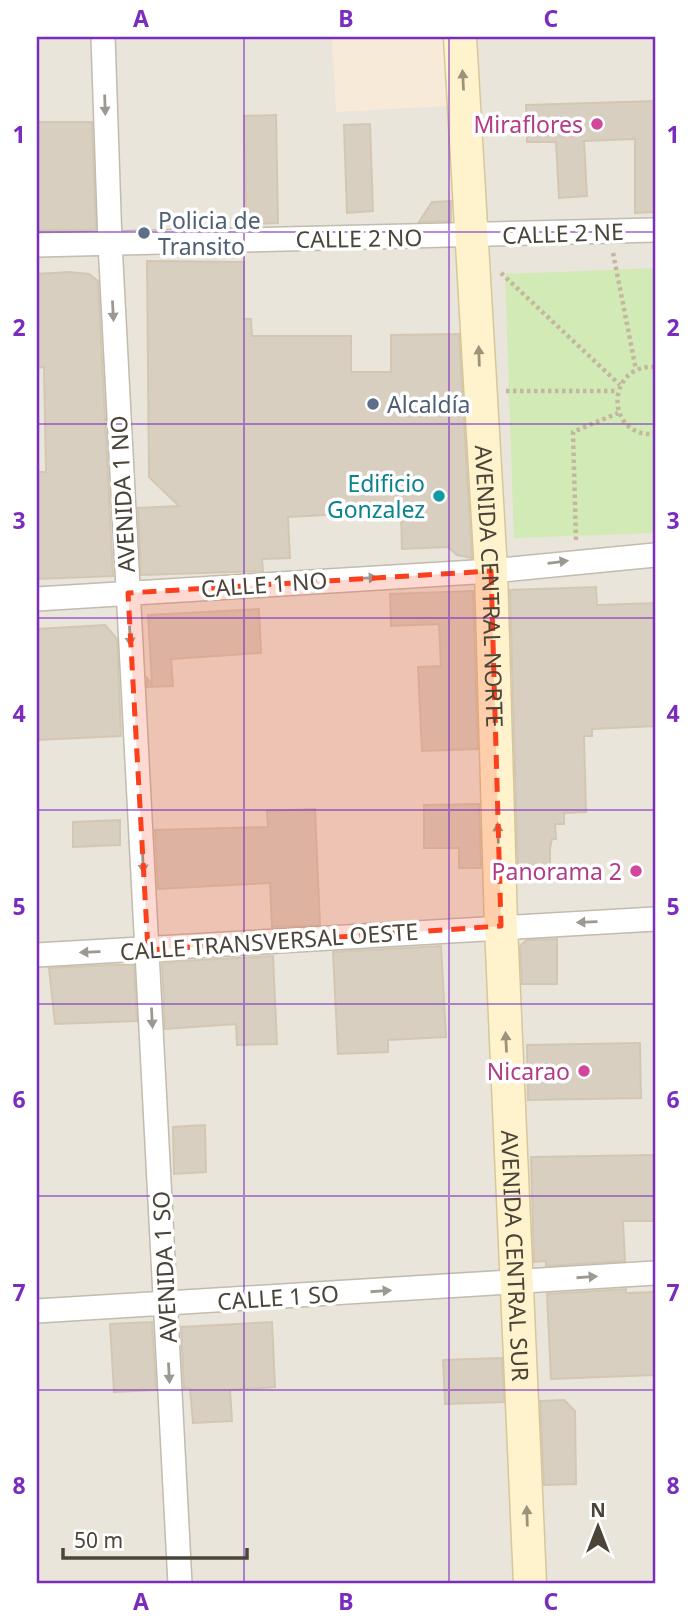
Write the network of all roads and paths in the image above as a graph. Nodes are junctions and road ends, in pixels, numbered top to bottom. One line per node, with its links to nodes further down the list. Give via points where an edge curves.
1 (103, 37): 6 (street, AVENIDA 1 NO, one-way to 6)
2 (460, 37): 5 (street, AVENIDA CENTRAL NORTE, one-way to 2)
3 (655, 230): 4 (street, CALLE 2 NE)
4 (609, 232): 5 (street, CALLE 2 NE); 10 (path)
5 (471, 236): 6 (street, CALLE 2 NO); 8 (street, AVENIDA CENTRAL NORTE)
6 (110, 243): 7 (street, CALLE 2 NO); 19 (street, AVENIDA 1 NO, one-way to 19)
7 (37, 245)
8 (475, 272): 11 (path, via 505,274); 12 (street, AVENIDA CENTRAL NORTE, one-way to 8)
9 (655, 367): 10 (path)
10 (636, 369): 11 (path)
11 (620, 384): 13 (path)
12 (480, 391): 13 (path); 18 (street, AVENIDA CENTRAL NORTE)
13 (617, 391): 14 (path)
14 (618, 413): 15 (path, via 631,428); 17 (path, via 573,432)
15 (655, 434)
16 (655, 555): 17 (street, CALLE 1 NO)
17 (577, 560): 18 (street, CALLE 1 NO, one-way to 17)
18 (491, 571): 19 (street, CALLE 1 NO, one-way to 18); 22 (street, AVENIDA CENTRAL NORTE, one-way to 18)
19 (128, 593): 20 (street, CALLE 1 NO); 23 (street, AVENIDA 1 NO, one-way to 23)
20 (37, 599)
21 (655, 919): 22 (street, CALLE TRANSVERSAL OESTE, one-way to 22)
22 (500, 926): 23 (street, CALLE TRANSVERSAL OESTE); 26 (street, AVENIDA CENTRAL SUR, one-way to 22)
23 (148, 950): 24 (street, CALLE TRANSVERSAL OESTE, one-way to 24); 27 (street, AVENIDA 1 SO, one-way to 27)
24 (37, 955)
25 (655, 1273): 26 (street, CALLE 1 SO, one-way to 25)
26 (519, 1282): 27 (street, CALLE 1 SO, one-way to 26); 30 (street, AVENIDA CENTRAL SUR, one-way to 26)
27 (166, 1304): 28 (street, CALLE 1 SO); 29 (street, AVENIDA 1 SO, one-way to 29)
28 (37, 1311)
29 (180, 1584)
30 (530, 1584)

